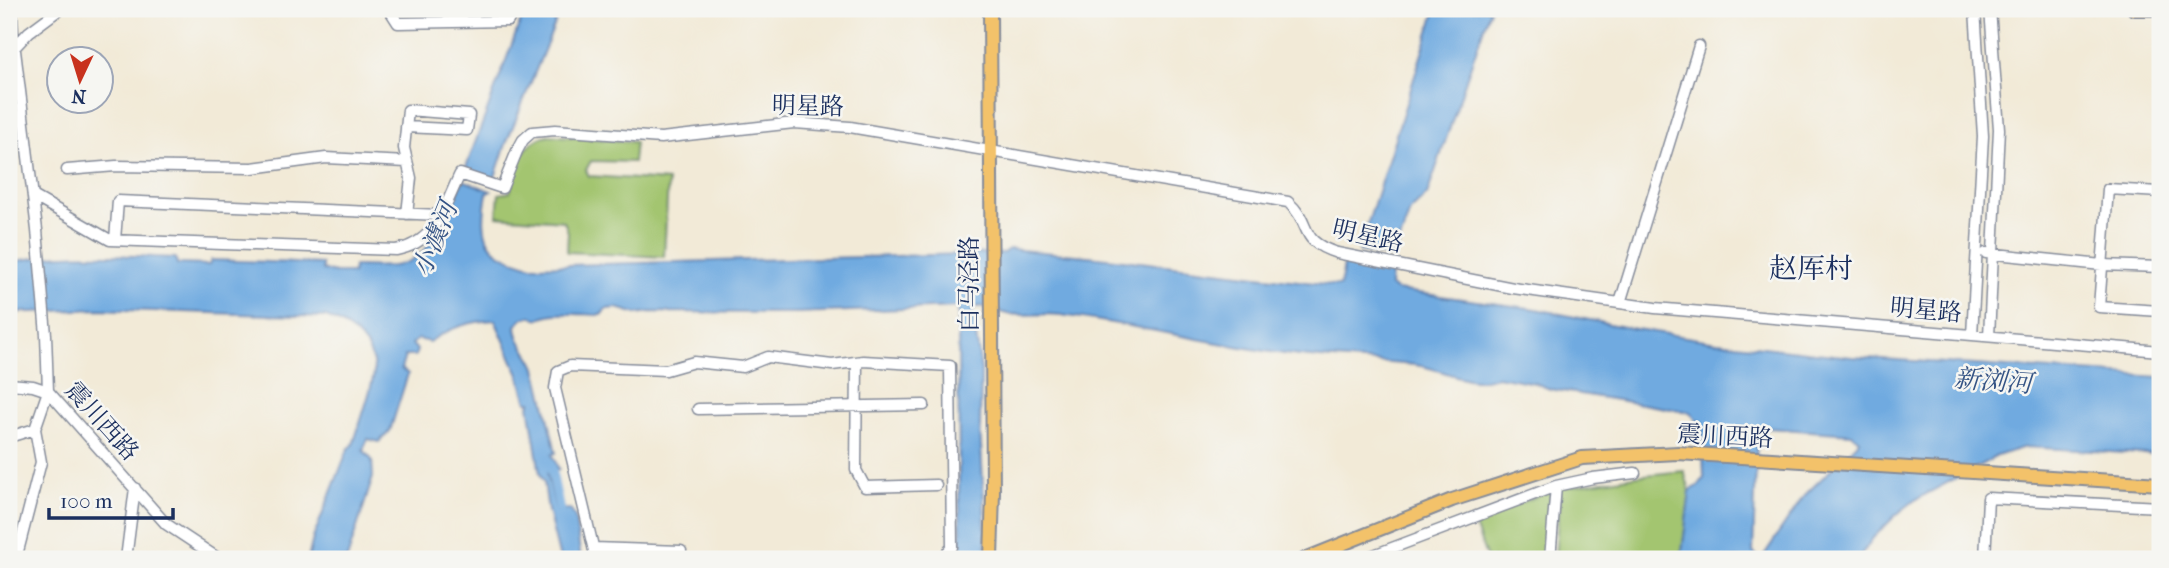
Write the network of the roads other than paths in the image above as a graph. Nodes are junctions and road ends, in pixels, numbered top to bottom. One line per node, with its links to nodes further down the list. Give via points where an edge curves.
1 (12, 9): 10 (street)
2 (60, 9): 10 (street)
3 (389, 9): 4 (street, via 398,23 508,22)
4 (514, 9)
5 (990, 9): 13 (main road, 白马泾路)
6 (1975, 9): 21 (street, via 1983,136)
7 (1990, 9): 22 (street, via 1999,129)
8 (2134, 9): 9 (main road)
9 (2160, 9)
10 (12, 44): 17 (street)
11 (1699, 46): 25 (street)
12 (406, 127): 12 (street, via 408,110 469,115 467,130); 14 (street)
13 (989, 151): 19 (street, 明星路, via 850,127 794,123 661,138 532,132 523,140 502,188 460,174); 25 (street, 明星路, via 1288,202 1298,211 1310,239 1327,250 1513,288); 51 (main road, 白马泾路)
14 (407, 162): 15 (street, via 326,158 252,168); 18 (street, via 411,178)
15 (67, 170)
16 (2160, 192): 23 (street, via 2108,190)
17 (33, 196): 20 (street); 32 (street)
18 (407, 214): 19 (street); 20 (street, via 118,201)
19 (440, 215): 20 (street, via 420,243 396,250)
20 (115, 240)
21 (1977, 252): 22 (street); 27 (street)
22 (1993, 254): 23 (street); 28 (street)
23 (2102, 265): 24 (street); 26 (street, via 2099,307)
24 (2160, 267)
25 (1620, 303): 27 (street, 明星路)
26 (2160, 311)
27 (1972, 335): 28 (street, 明星路)
28 (1989, 336): 29 (street, 明星路)
29 (2160, 351)
30 (857, 362): 34 (street); 44 (street, via 832,365 768,357 743,367 694,362 666,370 570,366 558,371 555,388); 50 (street, via 950,366 952,547)
31 (9, 384): 32 (street, 震川西路)
32 (48, 391): 36 (street); 42 (street, 震川西路)
33 (924, 405): 34 (street)
34 (857, 406): 35 (street); 40 (street, via 856,470 864,487)
35 (698, 409)
36 (35, 429): 37 (street); 45 (street, via 41,462)
37 (9, 437)
38 (1635, 473): 41 (street)
39 (2160, 484): 52 (main road, 震川西路, via 1678,453 1581,458 1452,500)
40 (936, 485)
41 (1556, 486): 53 (street); 54 (street)
42 (135, 488): 46 (street); 47 (street, 震川西路, via 166,524)
43 (2160, 507): 55 (street, via 1987,498)
44 (594, 548): 48 (street); 49 (street, via 681,551)
45 (16, 559)
46 (126, 559)
47 (219, 559)
48 (596, 559)
49 (680, 559)
50 (942, 559)
51 (991, 559)
52 (1305, 559)
53 (1363, 559)
54 (1550, 559)
55 (1985, 559)

